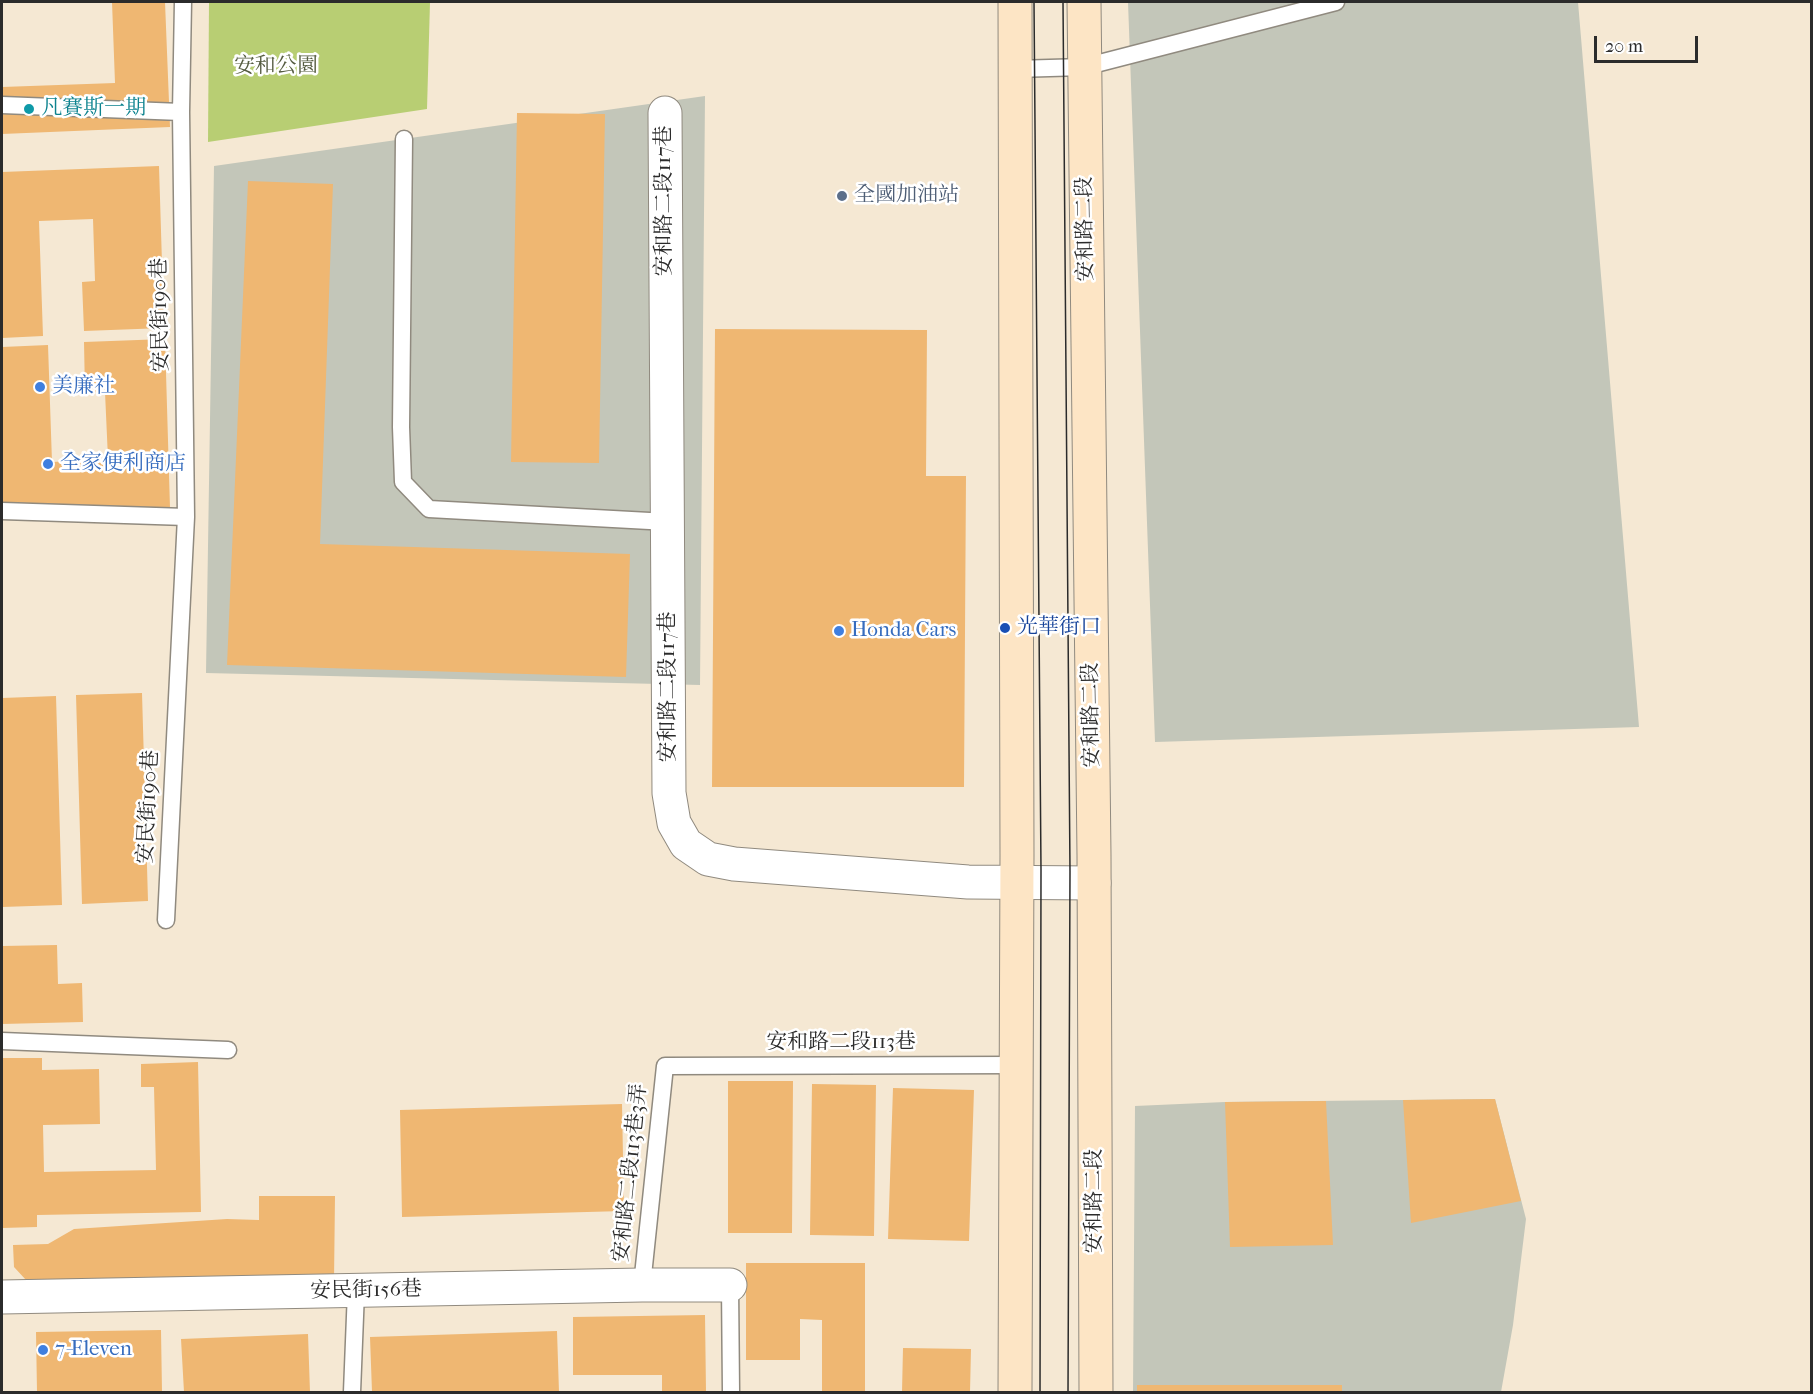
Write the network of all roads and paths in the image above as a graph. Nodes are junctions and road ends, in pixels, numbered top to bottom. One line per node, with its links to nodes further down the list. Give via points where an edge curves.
1 (183, 2): 8 (lane, 安民街190巷)
2 (1015, 2): 6 (main road)
3 (1084, 2): 5 (main road, 安和路二段)
4 (1335, 2): 5 (lane)
5 (1084, 67): 6 (lane); 14 (main road, 安和路二段)
6 (1015, 69): 15 (main road)
7 (2, 105): 8 (lane)
8 (181, 112): 12 (lane, 安民街190巷)
9 (664, 113): 13 (street, 安和路二段117巷)
10 (404, 139): 13 (lane, via 403,483 429,509)
11 (2, 511): 12 (lane)
12 (186, 517): 16 (lane, 安民街190巷)
13 (668, 522): 15 (street, 安和路二段117巷, via 669,793 674,823 686,844 708,859 734,864)
14 (1094, 883): 15 (street, 安和路二段117巷); 28 (main road, 安和路二段)
15 (1017, 884): 19 (main road)
16 (166, 920)
17 (2, 1041): 18 (lane)
18 (228, 1050)
19 (1017, 1065): 20 (lane, 安和路二段113巷); 27 (main road)
20 (665, 1066): 22 (lane, 安和路二段113巷3弄)
21 (730, 1284): 22 (street, 安民街156巷); 26 (lane)
22 (642, 1285): 23 (street, 安民街156巷)
23 (356, 1291): 24 (street, 安民街156巷); 25 (lane)
24 (2, 1297)
25 (352, 1392)
26 (731, 1392)
27 (1015, 1392)
28 (1096, 1392)

